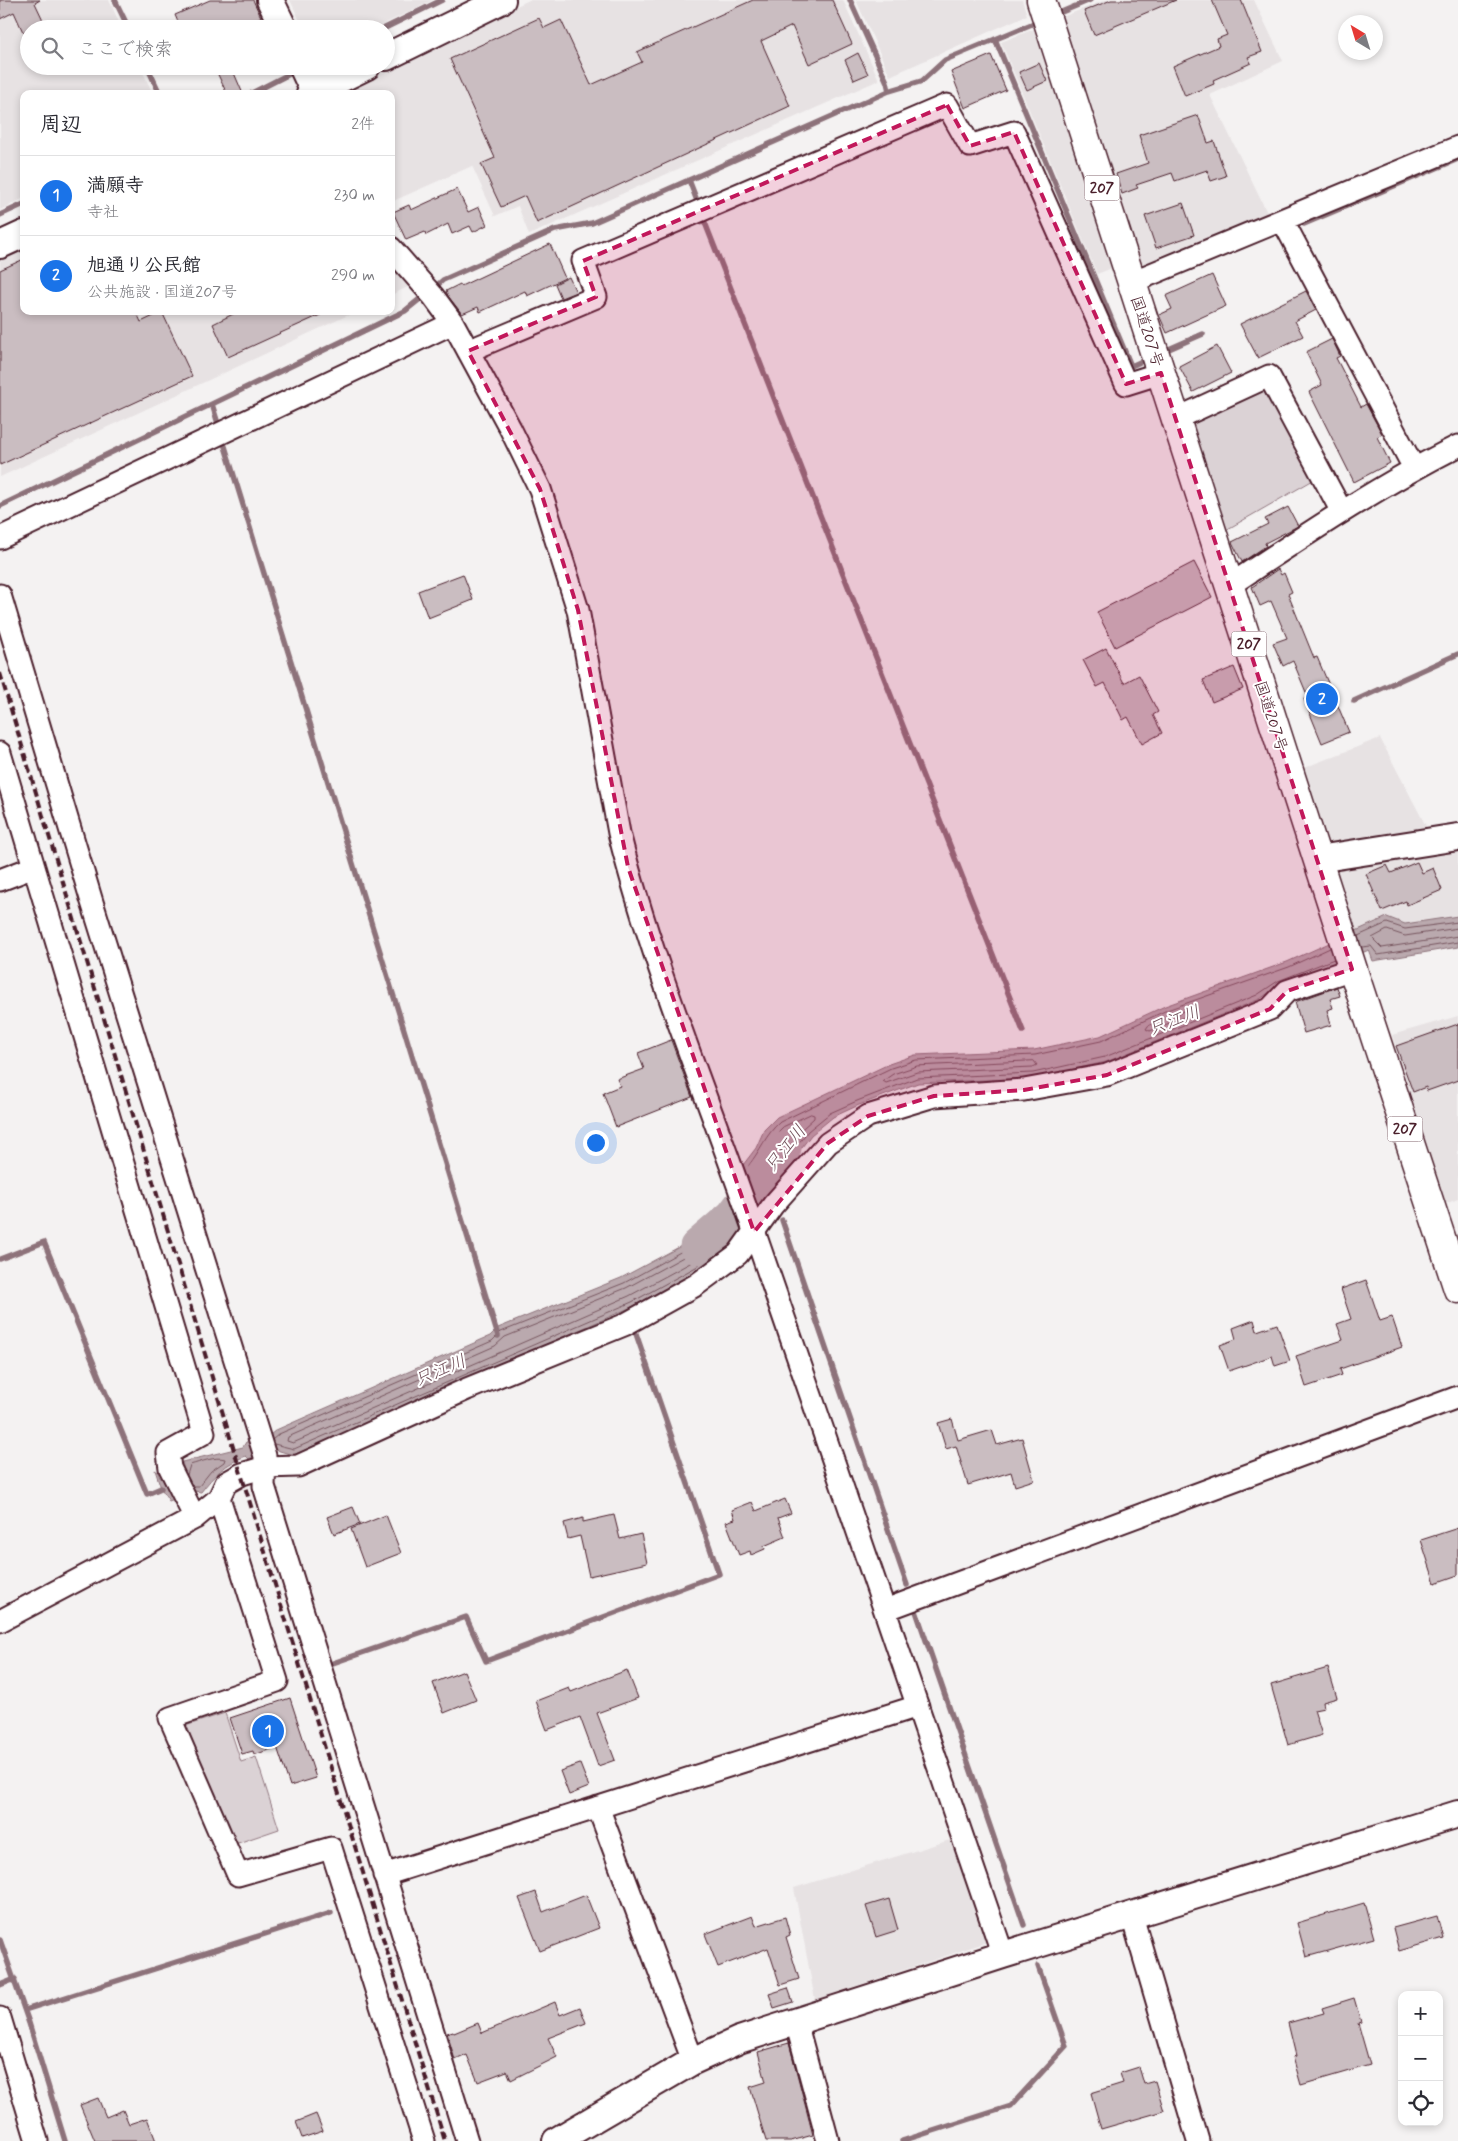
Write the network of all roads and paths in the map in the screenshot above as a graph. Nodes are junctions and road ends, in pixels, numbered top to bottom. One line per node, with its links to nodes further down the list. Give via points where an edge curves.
1 (270, 0): 4 (street)
2 (502, 0): 5 (street)
3 (1045, 12): 13 (highway, 国道207号 / 207)
4 (280, 20)
5 (395, 53)
6 (338, 75): 7 (street)
7 (309, 84)
8 (1458, 147): 9 (street)
9 (1283, 220): 13 (street); 19 (street)
10 (20, 236): 11 (street)
11 (0, 245)
12 (395, 253): 14 (street)
13 (1132, 282): 16 (highway, 国道207号 / 207)
14 (453, 323): 15 (street); 21 (street)
15 (468, 351): 16 (street, via 596,297 582,261 947,105 970,146 1014,132 1126,384); 30 (street, via 510,428 543,499 578,610 628,867 668,994)
16 (1158, 362): 17 (highway, 国道207号 / 207)
17 (1176, 419): 20 (street, via 1269,376); 22 (highway, 国道207号 / 207)
18 (1458, 446): 19 (street)
19 (1414, 468): 20 (street)
20 (1342, 512): 22 (street)
21 (0, 538)
22 (1230, 585): 26 (highway, 国道207号 / 207)
23 (0, 595): 33 (street)
24 (0, 753): 27 (street)
25 (1458, 837): 26 (street)
26 (1318, 859): 29 (highway, 国道207号 / 207)
27 (34, 867): 28 (street); 35 (street, via 204,1433 168,1453 170,1468)
28 (0, 880)
29 (1352, 969): 30 (street, via 1287,991 1270,1009 1107,1075 1024,1090 934,1096 868,1116 828,1143 773,1205); 31 (highway, 国道207号 / 207)
30 (751, 1223): 33 (street, via 738,1254 703,1280 631,1321 467,1389 298,1466); 36 (street)
31 (1458, 1289)
32 (1458, 1396): 36 (street)
33 (263, 1453): 34 (street, via 242,1474 226,1483); 41 (street, via 264,1486)
34 (219, 1498): 35 (street); 48 (street, via 277,1681 170,1718 238,1875 331,1848)
35 (190, 1509): 37 (street)
36 (885, 1610): 38 (street)
37 (0, 1622)
38 (918, 1706): 39 (street); 43 (street)
39 (598, 1807): 41 (street); 46 (street)
40 (1458, 1814): 42 (street)
41 (384, 1876): 49 (street)
42 (1132, 1916): 43 (street); 52 (street)
43 (1004, 1955): 45 (street)
44 (0, 2018): 47 (street)
45 (796, 2022): 46 (street, via 739,2040); 51 (street)
46 (693, 2061): 50 (street)
47 (37, 2141)
48 (424, 2141)
49 (466, 2141)
50 (556, 2141)
51 (828, 2141)
52 (1198, 2141)

